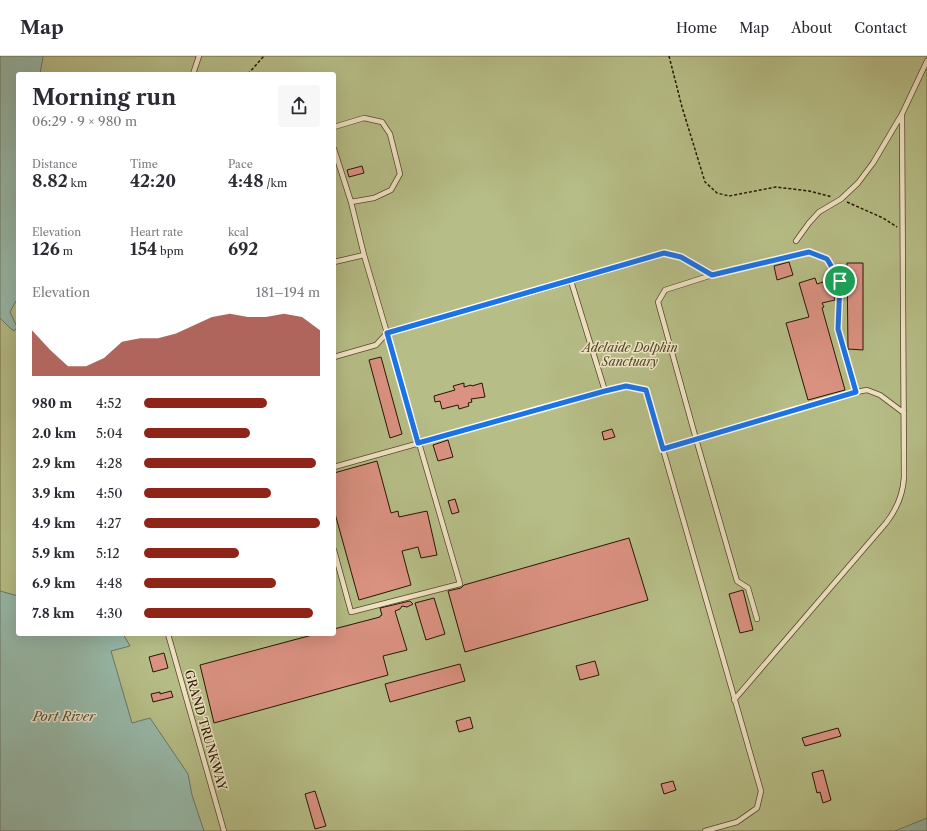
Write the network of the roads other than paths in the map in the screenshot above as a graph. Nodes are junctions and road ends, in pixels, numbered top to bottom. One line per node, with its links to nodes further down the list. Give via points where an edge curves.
1 (199, 56): 3 (lane)
2 (927, 61): 4 (lane)
3 (194, 72)
4 (902, 114): 8 (lane, via 858,183 841,200 819,212); 17 (lane)
5 (336, 126): 7 (lane, via 364,118 382,122 390,134 400,174 391,190 374,198)
6 (336, 155): 7 (lane)
7 (351, 202): 9 (lane)
8 (796, 241)
9 (364, 256): 10 (lane); 13 (lane)
10 (336, 262)
11 (712, 275): 12 (lane, via 681,257 664,253); 16 (lane, via 809,252 827,259 840,281 838,329); 18 (lane, via 665,290 658,302)
12 (571, 280): 13 (lane); 15 (lane)
13 (387, 333): 14 (lane, via 376,345); 19 (lane)
14 (336, 356)
15 (605, 391): 19 (lane); 20 (lane, via 626,386 646,390)
16 (856, 392): 17 (lane, via 867,390 880,395); 18 (lane)
17 (904, 413): 25 (lane, via 904,482 895,511)
18 (696, 439): 20 (lane); 23 (lane, via 737,580 748,588)
19 (418, 443): 21 (lane); 22 (lane, via 460,584 351,612)
20 (663, 449): 25 (lane)
21 (336, 465)
22 (336, 557)
23 (757, 619)
24 (169, 636): 26 (lane, GRAND TRUNKWAY)
25 (734, 700): 27 (lane, via 761,791 757,808 737,822)
26 (224, 831)
27 (705, 831)

